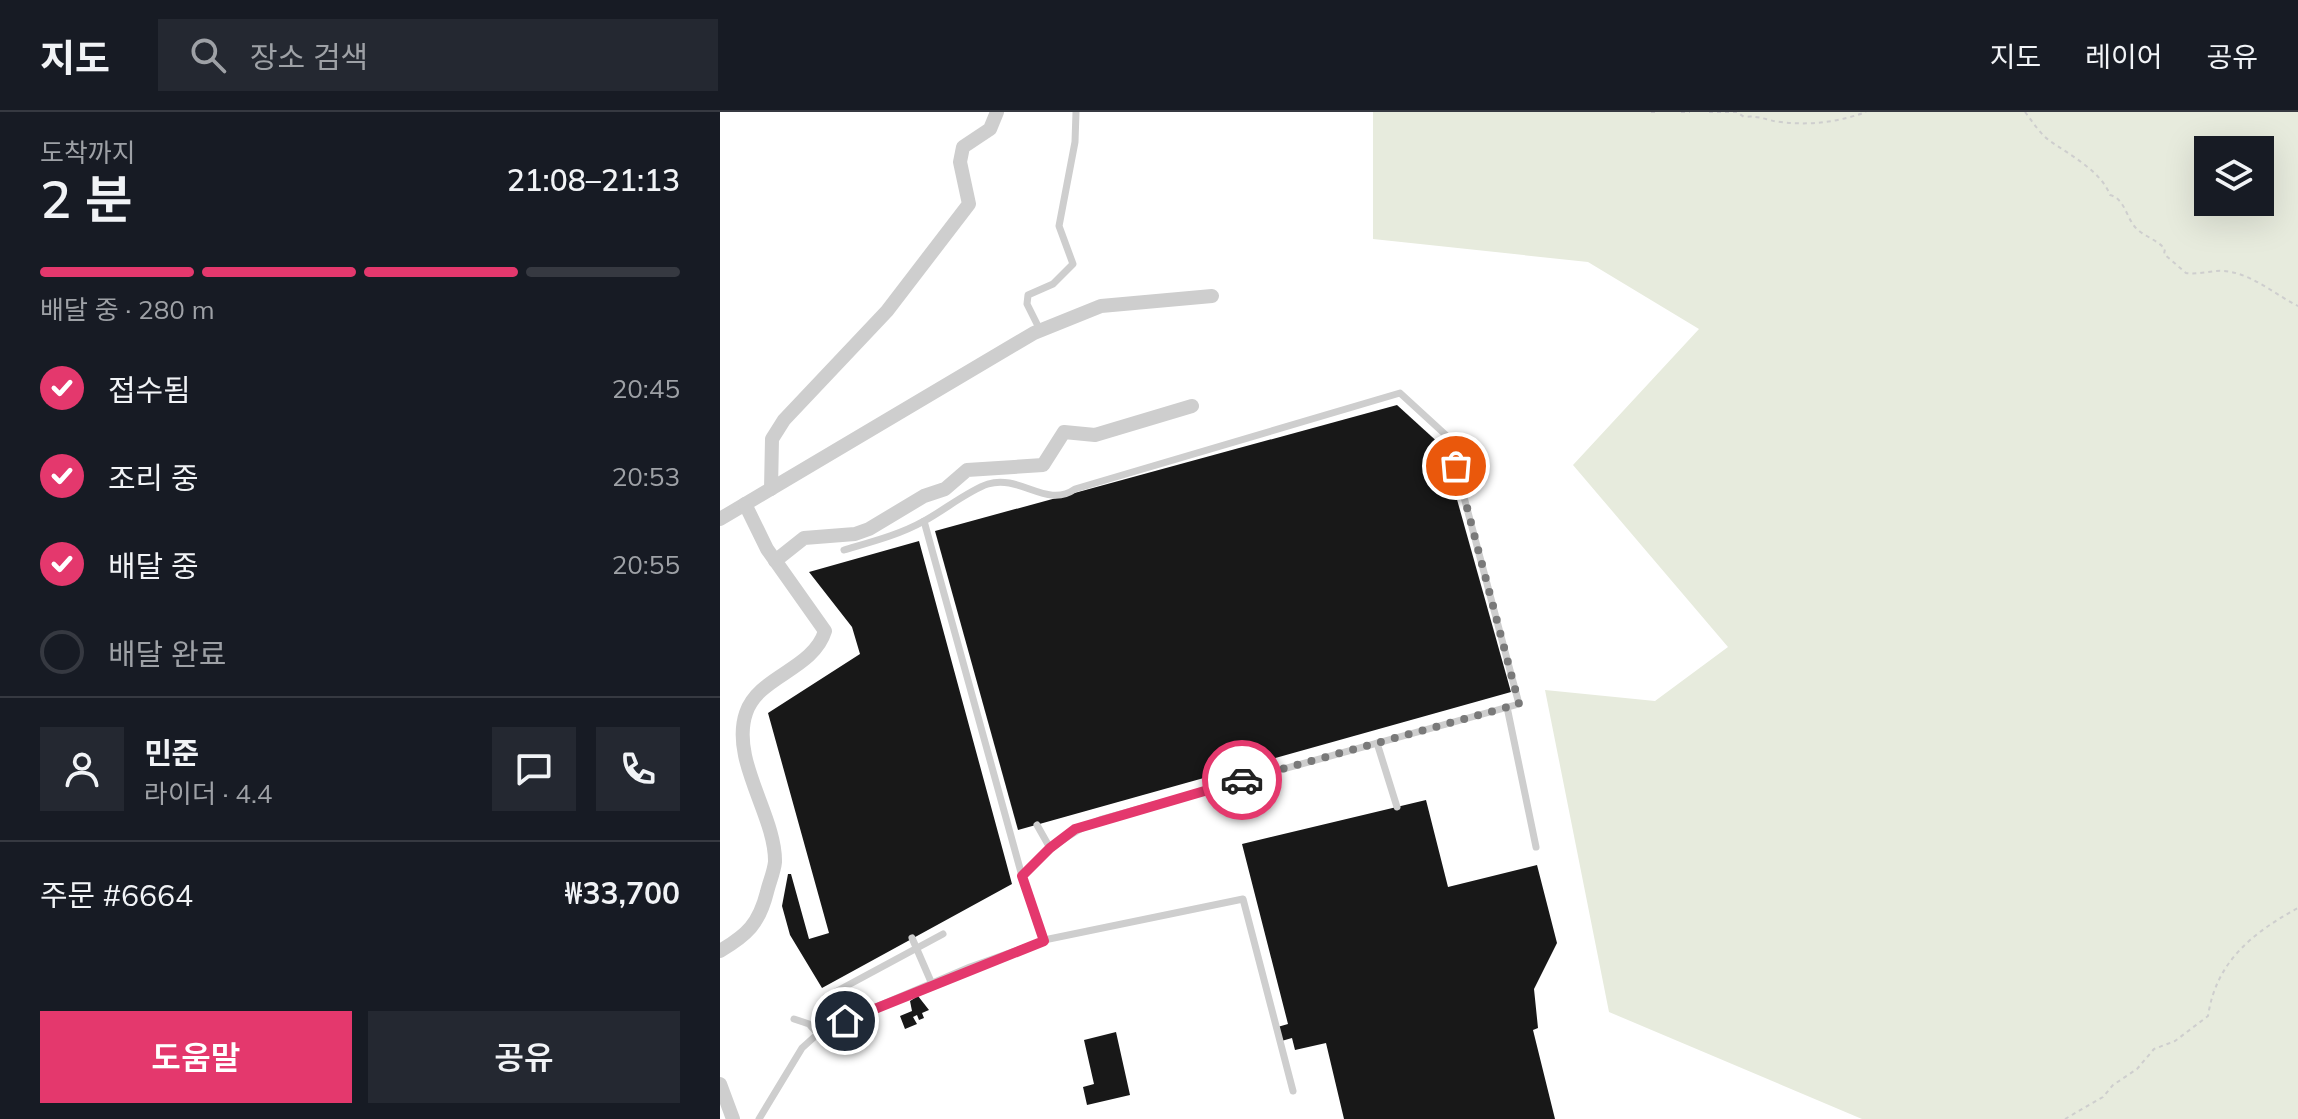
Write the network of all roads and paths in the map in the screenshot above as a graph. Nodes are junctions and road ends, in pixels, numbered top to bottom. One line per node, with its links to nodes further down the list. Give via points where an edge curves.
1 (997, 112): 14 (street, via 990,129 963,147 960,162 969,204 887,311 772,439)
2 (1076, 112): 12 (lane, via 1059,226 1073,264 1053,284 1028,295)
3 (1651, 112): 4 (path)
4 (1659, 112)
5 (1681, 112): 6 (path)
6 (1690, 112)
7 (1709, 112): 8 (path, via 1827,124)
8 (1866, 112)
9 (2025, 112): 11 (path, via 2048,140 2069,151 2107,186 2137,230 2157,240 2186,273 2227,271 2251,278)
10 (1212, 296): 12 (street, via 1101,306)
11 (2298, 306)
12 (1040, 330): 14 (street)
13 (1192, 406): 19 (street, via 1095,435 1064,432 1043,465 967,470 945,489 869,529 804,538)
14 (771, 489): 15 (street)
15 (745, 504): 16 (street); 19 (street)
16 (720, 519)
17 (924, 521): 18 (lane); 20 (lane, via 987,484 1022,484 1053,498 1400,393 1448,437 1519,704); 26 (lane)
18 (844, 550)
19 (775, 561): 32 (street, via 825,631 811,656 747,708 743,722 749,769 775,863 757,922 748,935)
20 (1507, 707): 21 (lane); 24 (lane)
21 (1377, 743): 22 (lane); 25 (lane, via 1102,819 1075,829)
22 (1397, 807)
23 (1037, 825): 25 (lane)
24 (1536, 847)
25 (1050, 848): 26 (lane)
26 (1022, 876): 30 (lane)
27 (2298, 908): 41 (path, via 2250,937 2212,989 2208,1016 2175,1041 2154,1049 2103,1097)
28 (943, 934): 31 (lane)
29 (912, 938): 31 (lane)
30 (1044, 941): 33 (lane); 38 (lane, via 1243,899)
31 (916, 947): 33 (lane); 34 (lane)
32 (720, 951)
33 (932, 984): 36 (lane)
34 (826, 997)
35 (794, 1019): 36 (lane)
36 (818, 1034): 40 (lane, via 802,1048)
37 (720, 1084): 39 (street)
38 (1293, 1091)
39 (733, 1119)
40 (759, 1119)
41 (2065, 1119)

